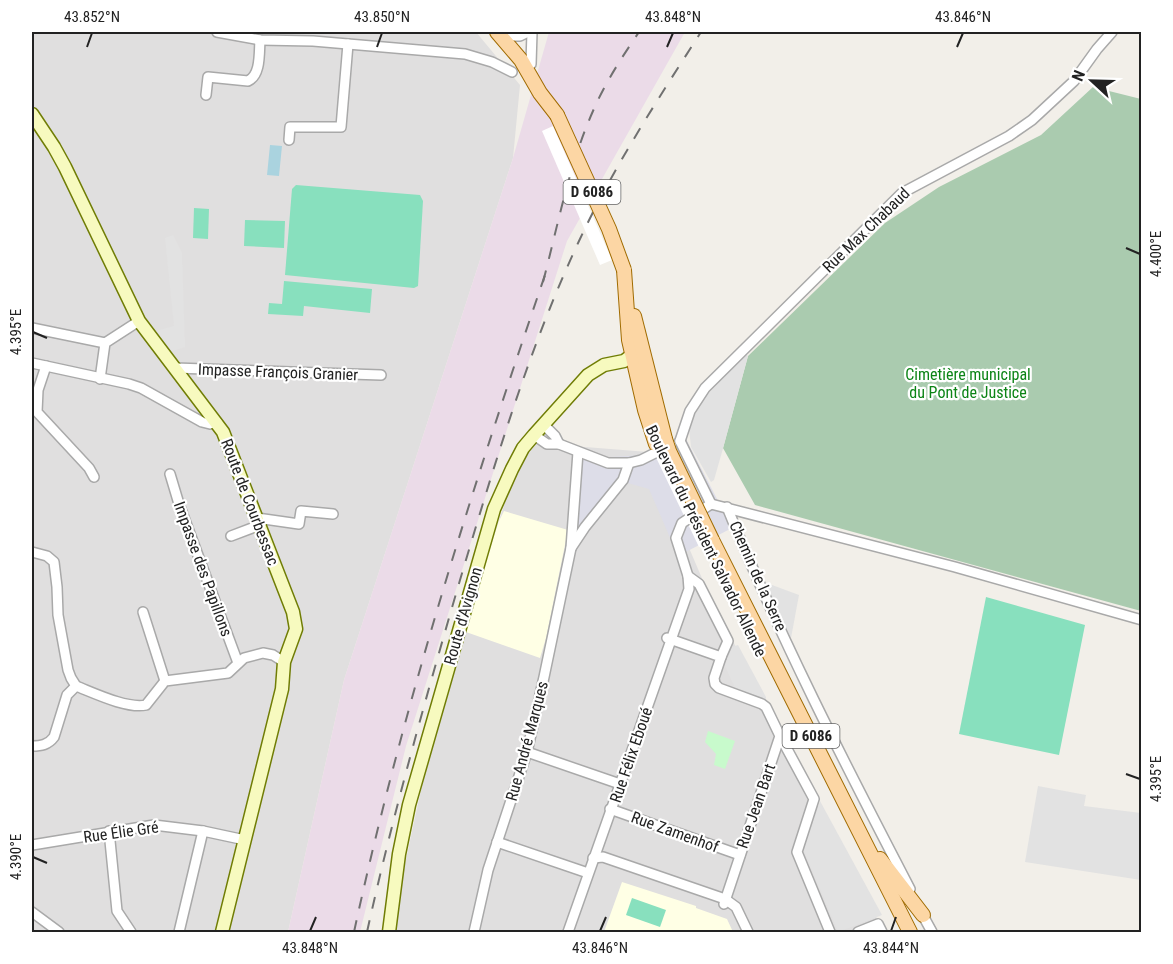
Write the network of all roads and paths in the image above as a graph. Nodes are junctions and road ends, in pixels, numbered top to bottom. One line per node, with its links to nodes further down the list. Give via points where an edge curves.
1 (217, 32): 5 (street)
2 (497, 32): 14 (main road, D 6086, via 522,60)
3 (530, 32): 6 (street); 10 (street)
4 (1113, 32): 28 (street, Rue Max Chabaud, via 1074,81 1032,120 902,193 705,388 690,411)
5 (241, 34): 8 (street)
6 (510, 34): 10 (main road, D 6086)
7 (313, 36): 8 (street); 9 (street)
8 (260, 40): 12 (street, via 253,79 208,77)
9 (348, 44): 11 (street, via 465,54); 15 (street, via 341,128 290,127)
10 (531, 64): 14 (main road, D 6086)
11 (512, 72)
12 (206, 95)
13 (32, 114): 16 (street, Route de Courbessac, via 65,167)
14 (557, 115): 19 (main road, Boulevard du Président Salvador Allende / D 6086, bridge, via 624,270)
15 (289, 140)
16 (139, 321): 18 (street); 22 (street, Route de Courbessac)
17 (32, 328): 18 (street)
18 (105, 343): 24 (street)
19 (637, 350): 26 (street, Route d'Avignon, via 624,361 592,372); 41 (main road, Boulevard du Président Salvador Allende / D 6086, via 645,410)
20 (32, 363): 21 (street)
21 (46, 366): 24 (street); 33 (street, via 38,390 37,412)
22 (175, 368): 23 (street, Impasse François Granier); 25 (street, Route de Courbessac)
23 (381, 375)
24 (100, 379): 25 (street, via 141,388 202,422)
25 (217, 422): 37 (street, Route de Courbessac)
26 (543, 424): 27 (street, Route d'Avignon); 29 (street)
27 (534, 435): 29 (street, via 547,444); 74 (street, Route d'Avignon, via 512,469 495,509 445,677 409,805)
28 (680, 441): 31 (street); 34 (street)
29 (559, 444): 30 (street)
30 (578, 452): 31 (street, via 608,462); 38 (street)
31 (629, 463): 39 (street, via 623,480)
32 (170, 474): 50 (street, Impasse des Papillons)
33 (94, 477)
34 (711, 504): 35 (street); 44 (street, via 681,523 676,538)
35 (727, 507): 46 (street, Chemin de la Serre); 69 (street, Chemin de la Serre, via 841,757)
36 (333, 514): 37 (street, via 301,511 299,524)
37 (258, 522): 40 (street); 49 (street, Route de Courbessac, via 293,612 296,629)
38 (573, 524): 39 (street); 42 (street)
39 (585, 527): 42 (street)
40 (231, 536)
41 (708, 542): 60 (main road, Boulevard du Président Salvador Allende / D 6086); 81 (main road, Boulevard du Président Salvador Allende / D 6086)
42 (571, 548): 55 (street, Rue André Marques)
43 (32, 552): 52 (street, via 54,562 60,626 70,678)
44 (688, 576): 47 (street, Rue Félix Eboué, via 689,589); 48 (street, via 699,584 728,641)
45 (143, 612): 51 (street)
46 (1142, 620)
47 (669, 638): 48 (street); 56 (street, Rue Félix Eboué)
48 (721, 657): 53 (street, via 715,684 762,704)
49 (284, 662): 50 (street, via 263,653); 61 (street, Route de Courbessac, via 282,689)
50 (238, 663): 51 (street, via 228,674)
51 (165, 681): 52 (street, via 146,705 140,706)
52 (76, 686): 54 (street, via 67,695 51,742)
53 (780, 736): 64 (street, Rue Jean Bart); 78 (street, via 814,800 797,852)
54 (32, 746)
55 (527, 752): 56 (street); 62 (street, Rue André Marques)
56 (620, 784): 57 (street, Rue Félix Eboué)
57 (611, 809): 64 (street, Rue Zamenhof); 65 (street, Rue Félix Eboué)
58 (109, 831): 59 (street, Rue Élie Gré, via 154,825); 63 (street, Rue Élie Gré); 71 (street, via 117,911)
59 (203, 831): 61 (street, Rue Élie Gré); 72 (street)
60 (861, 835): 69 (main road); 82 (main road, Boulevard du Président Salvador Allende / D 6086)
61 (245, 840): 73 (street, Route de Courbessac)
62 (497, 842): 66 (street); 75 (street, Rue André Marques)
63 (32, 845)
64 (740, 855): 67 (street, Rue Jean Bart)
65 (593, 858): 66 (street, Rue Félix Eboué); 67 (street, via 603,857)
66 (588, 873): 76 (street, Rue Félix Eboué)
67 (725, 902): 77 (street, via 736,907)
68 (32, 912): 70 (street)
69 (923, 915): 83 (street, Chemin de la Serre)
70 (59, 933)
71 (131, 933)
72 (179, 933)
73 (222, 933)
74 (389, 933)
75 (474, 933)
76 (568, 933)
77 (748, 933)
78 (830, 933)
79 (858, 933): 80 (street, via 878,924)
80 (882, 933)
81 (900, 933)
82 (910, 933)
83 (932, 933)

